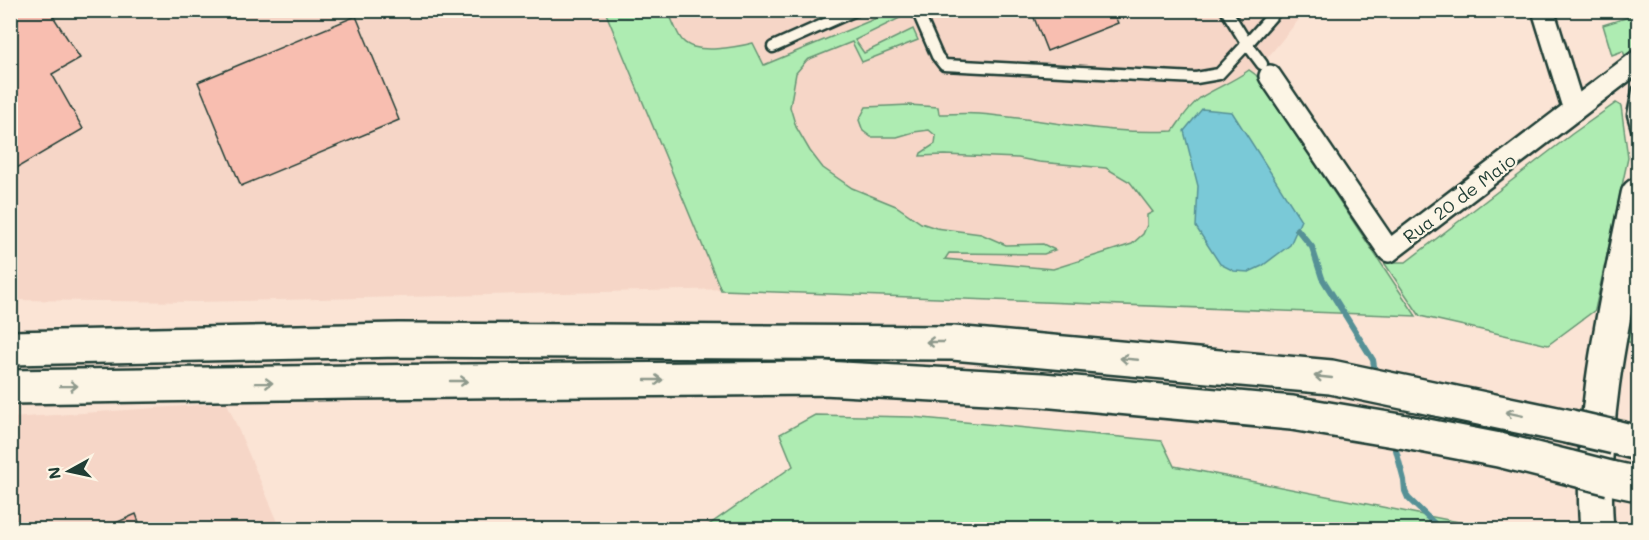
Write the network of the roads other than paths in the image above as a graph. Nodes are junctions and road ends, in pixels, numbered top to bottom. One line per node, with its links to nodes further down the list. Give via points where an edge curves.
1 (856, 10): 7 (lane)
2 (917, 10): 6 (lane, via 944,65 1196,78 1219,74)
3 (1226, 10): 6 (lane)
4 (1277, 10): 6 (lane)
5 (1543, 10): 11 (street)
6 (1247, 44): 9 (lane)
7 (773, 47)
8 (1638, 61): 11 (street, Rua 20 de Maio)
9 (1266, 70): 11 (street, Rua 20 de Maio, via 1389,250)
10 (1638, 91): 12 (lane, via 1633,115)
11 (1574, 110)
12 (1638, 132)
13 (1638, 195): 18 (main road, via 1602,388 1595,470)
14 (10, 348): 16 (main road, one-way to 14, bridge, via 1331,377 953,343 399,340)
15 (10, 387): 17 (main road, one-way to 17, bridge, via 824,378 1042,390 1292,413 1498,450)
16 (1626, 440)
17 (1624, 481)
18 (1597, 530)

